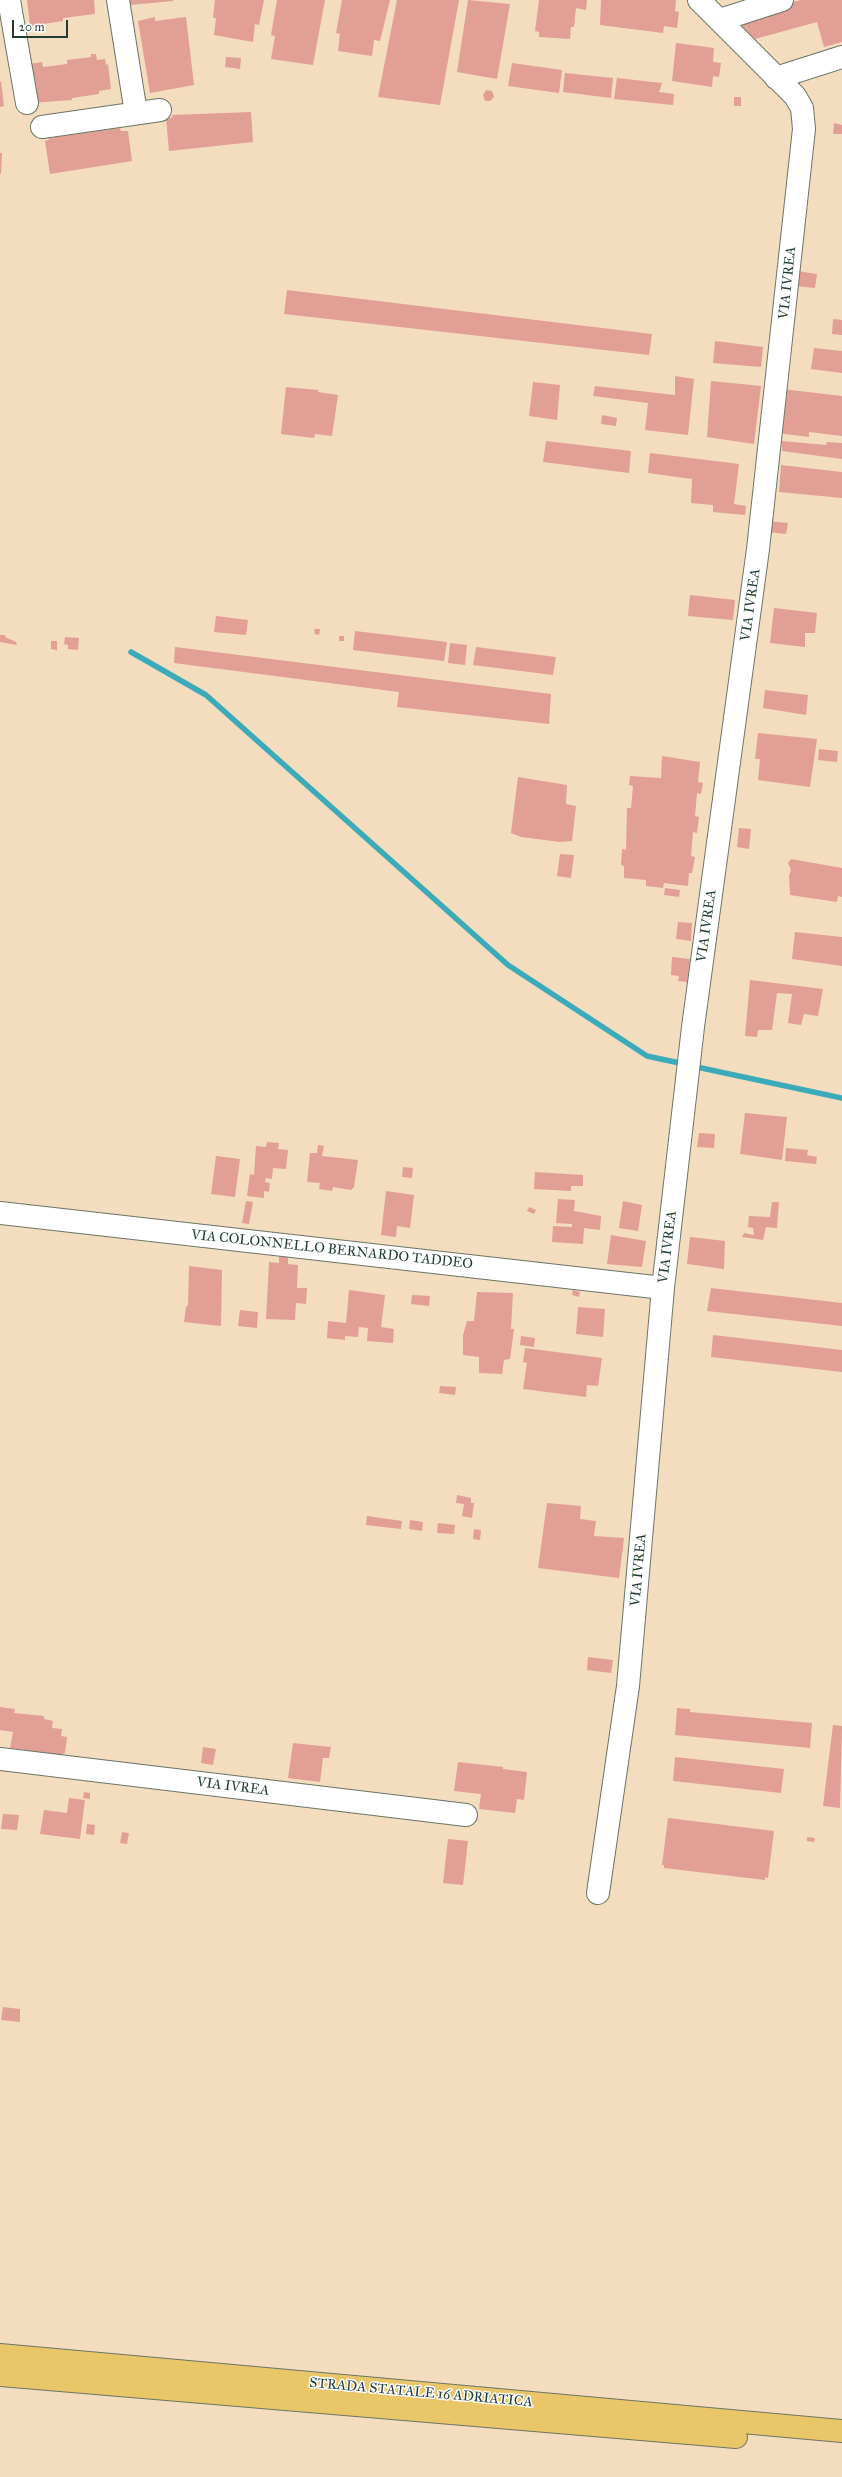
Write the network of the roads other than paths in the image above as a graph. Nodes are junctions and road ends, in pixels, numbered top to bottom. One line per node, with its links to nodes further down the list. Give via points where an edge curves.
1 (9, 0): 8 (street)
2 (118, 0): 10 (street)
3 (699, 0): 5 (street, VIA IVREA)
4 (782, 0): 5 (street)
5 (720, 20): 7 (street, VIA IVREA)
6 (842, 57): 7 (street)
7 (776, 78): 13 (street, VIA IVREA, via 795,96 802,108 804,129 758,549 694,1027)
8 (27, 103)
9 (160, 110): 10 (street)
10 (136, 113): 11 (street)
11 (42, 127)
12 (0, 1213): 13 (street, VIA COLONNELLO BERNARDO TADDEO)
13 (663, 1288): 16 (street, VIA IVREA, via 628,1686)
14 (0, 1759): 15 (street, VIA IVREA)
15 (466, 1816)
16 (598, 1893)
17 (0, 2355): 19 (highway, STRADA STATALE 16 ADRIATICA)
18 (0, 2375): 20 (highway, STRADA STATALE 16 ADRIATICA)
19 (842, 2431)
20 (842, 2447)

